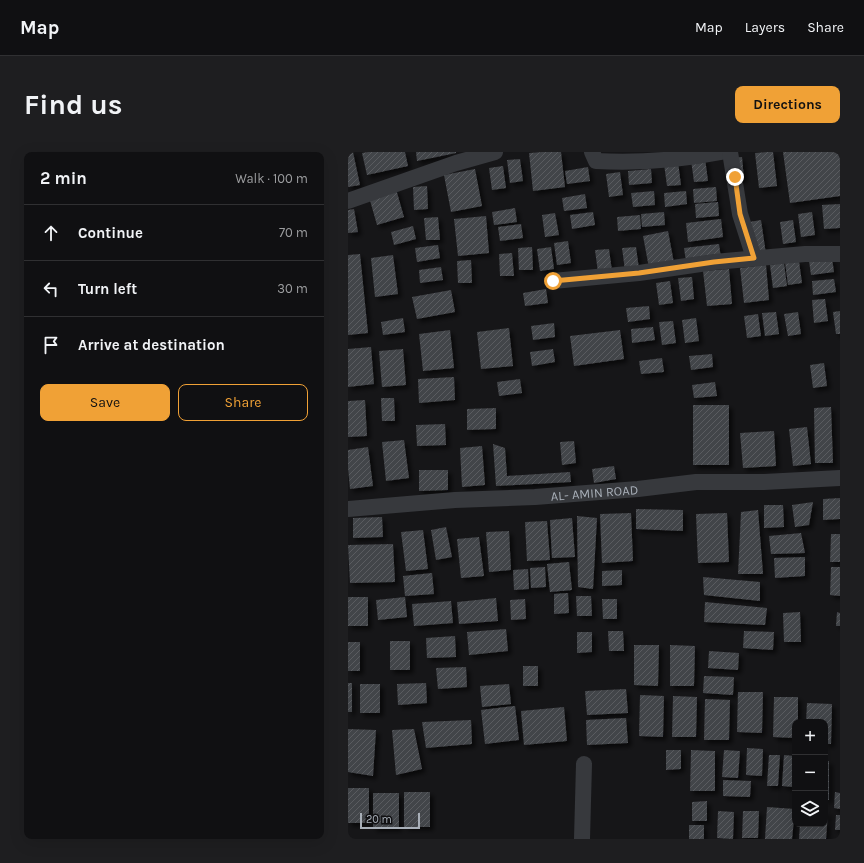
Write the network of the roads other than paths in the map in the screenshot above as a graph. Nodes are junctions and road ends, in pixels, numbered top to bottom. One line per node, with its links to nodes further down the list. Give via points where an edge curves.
1 (495, 152): 5 (street)
2 (592, 152): 3 (street, via 596,161 620,162 662,160)
3 (721, 152)
4 (730, 152): 7 (street, via 740,214)
5 (348, 201)
6 (840, 254): 7 (street)
7 (754, 258): 8 (street)
8 (553, 281)
9 (840, 478): 10 (street, AL- AMIN ROAD, via 696,482 638,489)
10 (348, 509)
11 (584, 764): 12 (street)
12 (582, 839)

